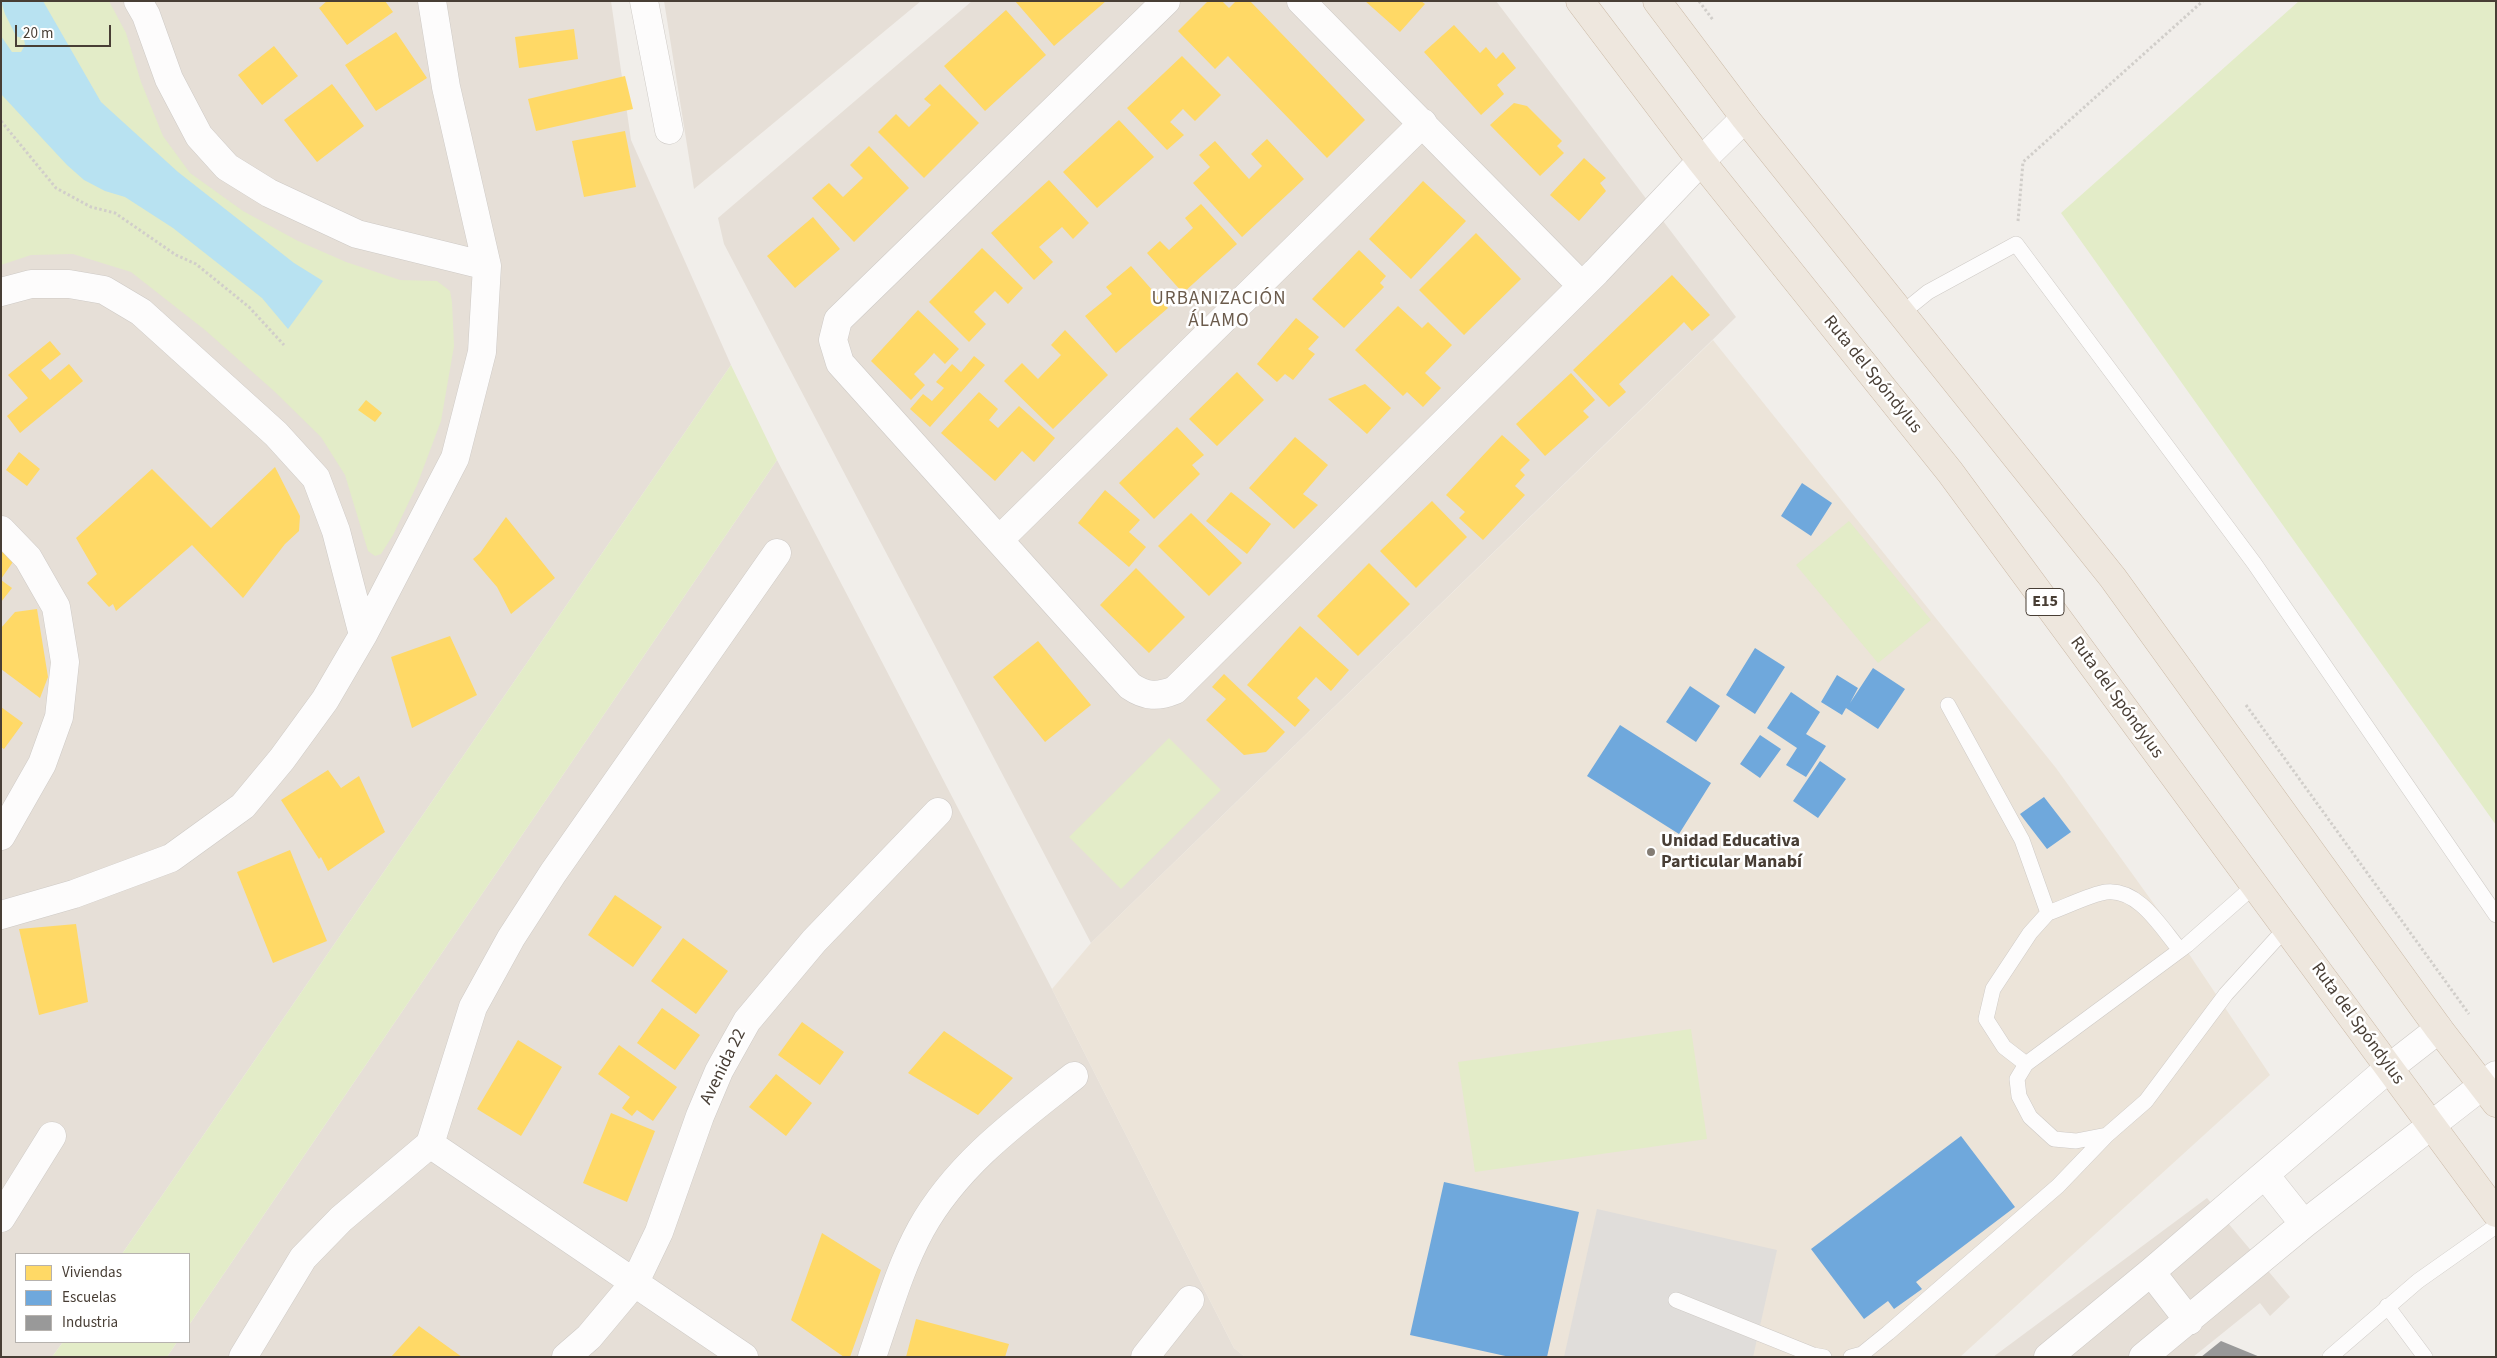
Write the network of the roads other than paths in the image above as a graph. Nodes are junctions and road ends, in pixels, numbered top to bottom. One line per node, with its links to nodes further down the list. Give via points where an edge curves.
1 (432, 1): 12 (street, via 446,86)
2 (644, 1): 10 (street)
3 (1166, 1): 17 (street, via 838,320 834,331 832,340 840,363)
4 (1301, 1): 9 (street)
5 (1580, 1): 11 (highway, Ruta del Spóndylus / E15)
6 (1658, 1): 8 (highway)
7 (147, 6): 12 (street, via 169,79 199,136 227,166 269,193 357,234)
8 (1745, 118): 11 (street); 15 (highway)
9 (1423, 123): 13 (street); 17 (street)
10 (669, 130)
11 (1701, 161): 13 (street); 23 (highway, Ruta del Spóndylus / E15, via 1950,472)
12 (487, 266): 19 (street, via 482,352 455,458)
13 (1582, 286): 17 (street, via 1175,690 1162,696 1140,692 1130,686)
14 (1, 292): 19 (street, via 31,284 68,284 104,290 141,312 276,434 316,478 336,531)
15 (1902, 313): 26 (lane, via 1928,292 2016,244 2254,563); 29 (highway, via 2113,578)
16 (1, 530): 22 (street, via 28,558 56,607 65,662 56,724 42,764)
17 (999, 540)
18 (777, 553): 37 (street, via 510,938 473,1008)
19 (364, 635): 25 (street, via 325,700 243,806 171,858 74,894)
20 (1948, 705): 24 (lane, via 2022,840)
21 (938, 812): 44 (street, Avenida 22, via 814,941 747,1022 711,1089 660,1232)
22 (3, 827)
23 (2254, 886): 27 (highway, Ruta del Spóndylus / E15); 28 (lane)
24 (2048, 913): 28 (lane, via 2106,892 2124,894 2145,907); 30 (lane, via 1993,989 1986,1019 2004,1047)
25 (1, 915)
26 (2496, 915)
27 (2286, 928): 31 (highway, Ruta del Spóndylus / E15); 35 (lane, via 2226,994 2146,1102)
28 (2180, 950): 30 (lane)
29 (2439, 1028): 31 (street); 33 (highway)
30 (2026, 1064): 35 (lane, via 2017,1079 2019,1096 2030,1117 2054,1138 2076,1141)
31 (2389, 1068): 34 (highway, Ruta del Spóndylus / E15); 38 (street)
32 (1074, 1076): 52 (street, via 992,1141 955,1181 922,1227 902,1267)
33 (2491, 1088): 34 (street)
34 (2432, 1125): 39 (highway, Ruta del Spóndylus / E15); 41 (street)
35 (2107, 1135): 55 (lane, via 2058,1186 1896,1327 1862,1354)
36 (52, 1136): 40 (street)
37 (430, 1144): 44 (street); 49 (street, via 341,1220 303,1258)
38 (2265, 1175): 41 (street); 43 (street)
39 (2496, 1213)
40 (1, 1218)
41 (2304, 1224): 48 (street)
42 (2496, 1226): 47 (lane)
43 (2151, 1272): 48 (street); 56 (street)
44 (635, 1282): 50 (street, Avenida 22, via 588,1337); 51 (street)
45 (1190, 1300): 53 (street)
46 (1676, 1300): 54 (lane)
47 (2387, 1306): 58 (lane); 59 (lane)
48 (2189, 1320): 57 (street)
49 (243, 1357)
50 (566, 1357)
51 (744, 1357)
52 (872, 1357)
53 (1145, 1357)
54 (1824, 1357)
55 (1851, 1357)
56 (2048, 1357)
57 (2143, 1357)
58 (2330, 1357)
59 (2425, 1357)

